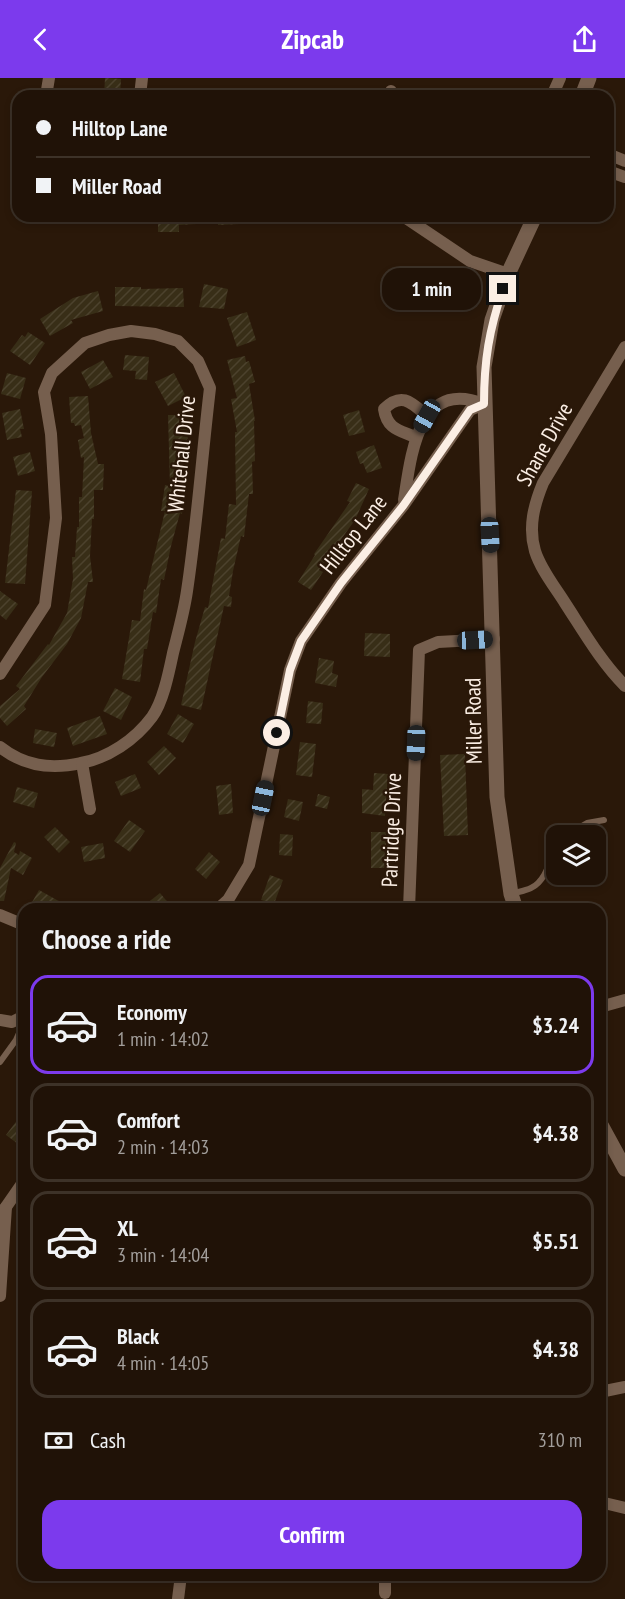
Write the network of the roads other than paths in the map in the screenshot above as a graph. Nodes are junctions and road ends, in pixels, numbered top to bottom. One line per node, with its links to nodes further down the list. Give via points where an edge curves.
1 (412, 222): 3 (street, via 470,261)
2 (532, 222): 3 (street, Miller Road)
3 (508, 274): 5 (street, Miller Road, via 492,320 484,367)
4 (625, 347): 11 (street, Shane Drive, via 543,483 533,507 532,528 535,551 547,575 610,671)
5 (484, 404): 6 (street, via 469,398 453,400 438,405); 8 (street, Hilltop Lane, via 470,410); 9 (street, Miller Road)
6 (427, 416): 7 (street); 7 (street, via 400,399 384,409 386,420 393,427)
7 (415, 437): 8 (street)
8 (403, 506): 19 (street, Hilltop Lane, via 341,583 301,641 290,670 249,865)
9 (494, 639): 18 (street, Miller Road, via 497,797); 20 (street, Partridge Drive, via 438,642 419,650)
10 (0, 674): 13 (street, Whitehall Drive, via 45,605 56,518 44,392 52,373 85,342 109,334 131,331 178,340 198,361 210,388 184,604 167,679 153,716 138,733 108,754)
11 (625, 686)
12 (0, 747): 13 (street, Whitehall Drive, via 38,766)
13 (82, 763): 14 (street)
14 (90, 809)
15 (604, 820): 16 (lane)
16 (584, 825)
17 (546, 870): 18 (lane, via 531,888)
18 (511, 894): 21 (street, Miller Road)
19 (225, 903)
20 (409, 903)
21 (514, 903)
22 (0, 915): 23 (street)
23 (18, 923)
24 (625, 1000): 25 (street)
25 (606, 1005)
26 (18, 1019): 27 (street)
27 (0, 1020)
28 (18, 1036): 29 (lane)
29 (0, 1062)
30 (606, 1134): 31 (street)
31 (625, 1169)
32 (18, 1190): 33 (street)
33 (3, 1211): 34 (street)
34 (0, 1296)
35 (625, 1387): 36 (street)
36 (606, 1391)
37 (606, 1503): 38 (street)
38 (625, 1508)
39 (180, 1581): 42 (street)
40 (385, 1581): 41 (street)
41 (385, 1593)
42 (177, 1599)

